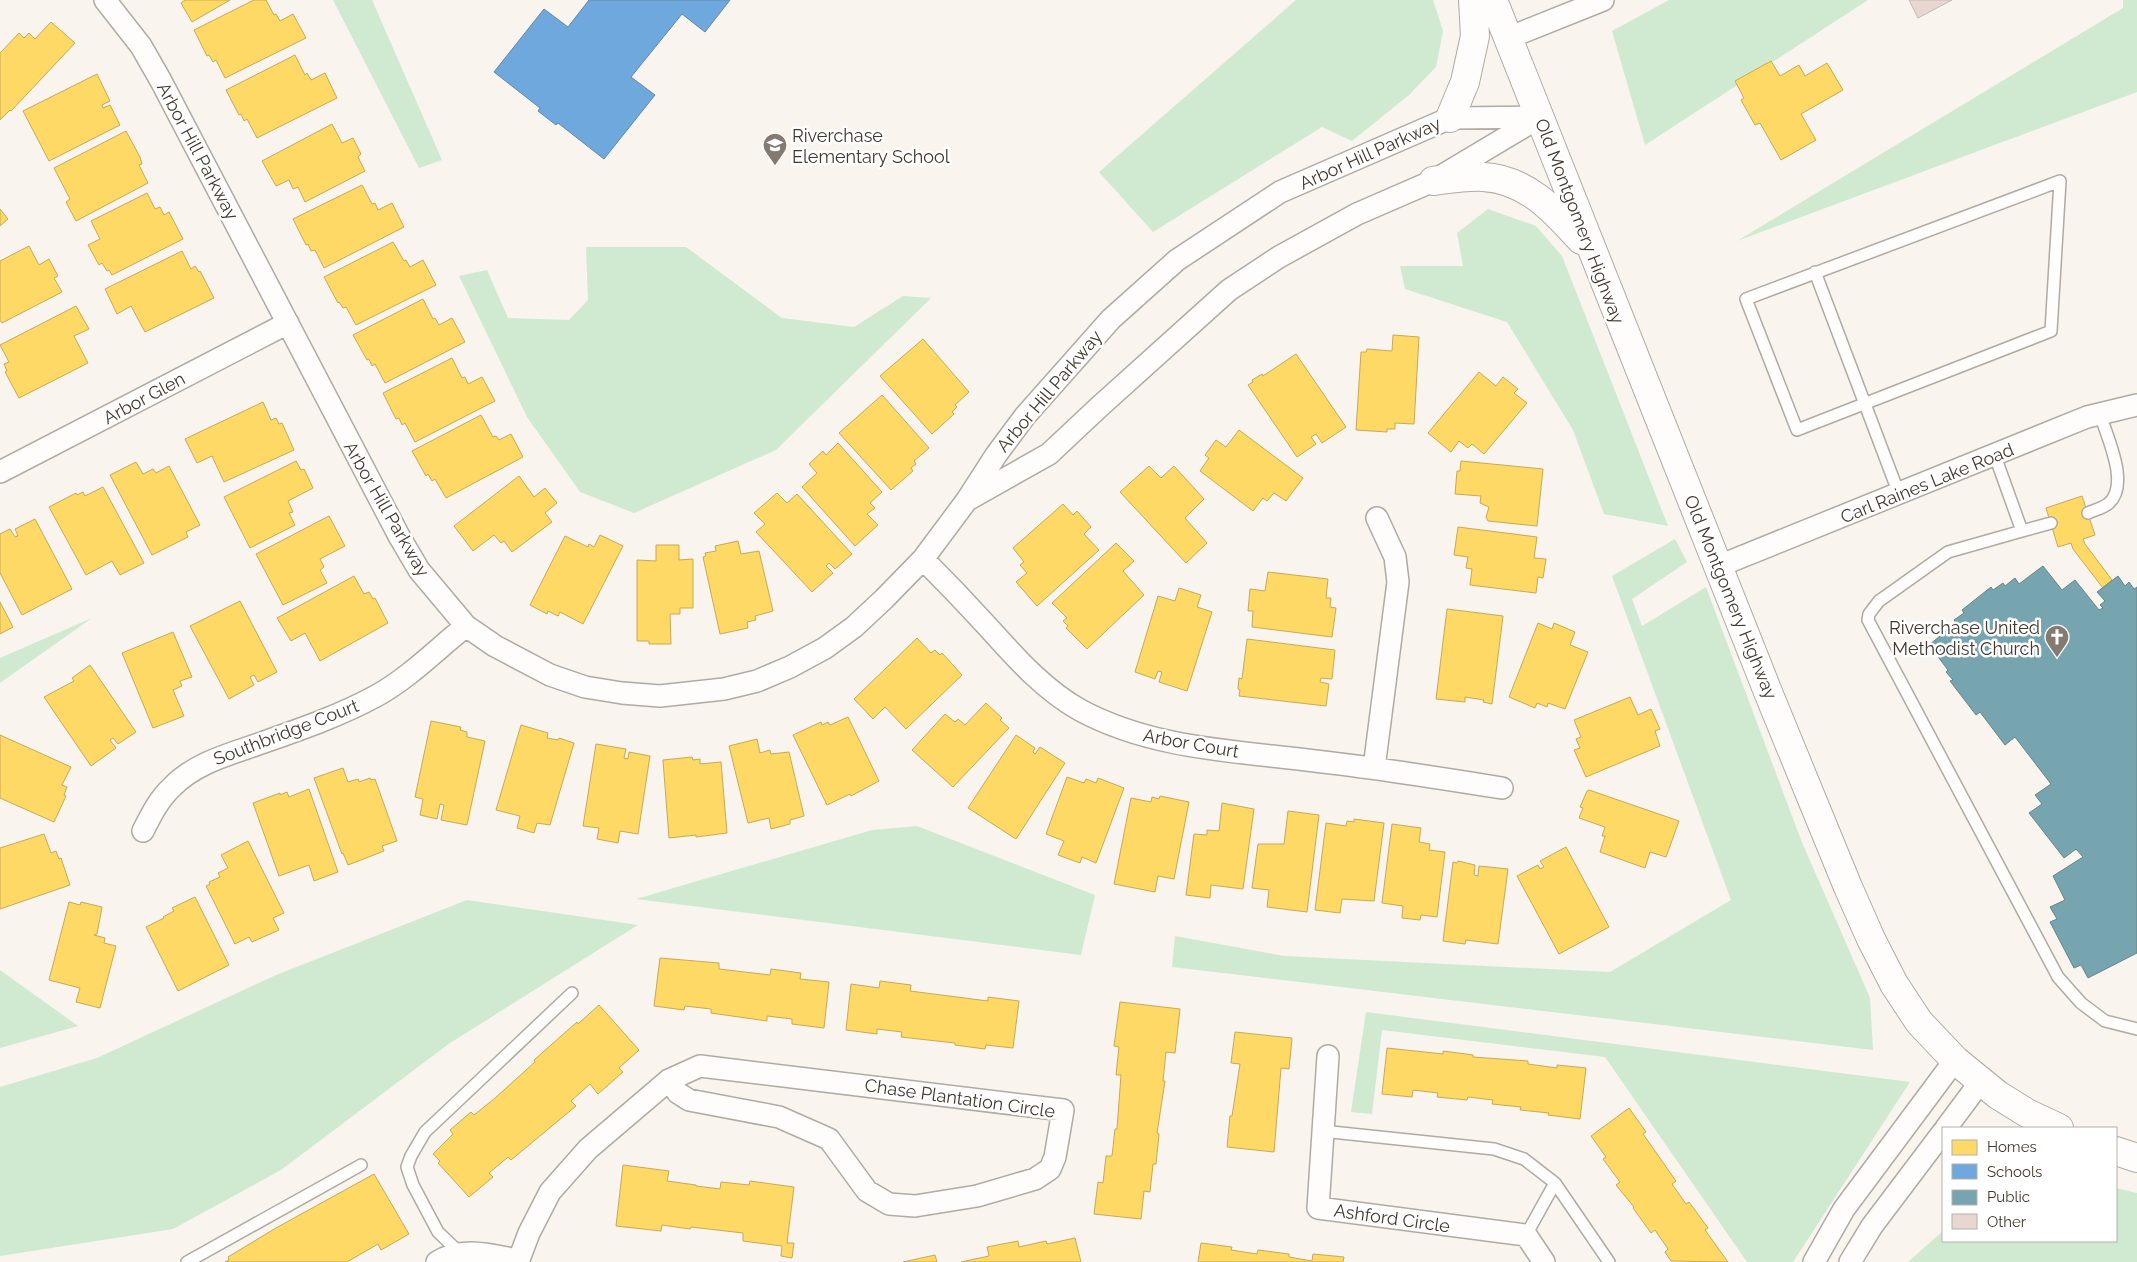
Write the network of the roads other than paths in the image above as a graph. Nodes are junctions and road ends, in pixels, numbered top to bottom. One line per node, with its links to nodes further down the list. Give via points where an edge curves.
1 (105, 0): 11 (street, Arbor Hill Parkway, via 132,34 161,81)
2 (1473, 0): 7 (street, via 1475,36 1465,82)
3 (1493, 0): 5 (street, Old Montgomery Highway)
4 (1603, 0): 5 (street)
5 (1508, 38): 6 (street, Old Montgomery Highway)
6 (1540, 117): 7 (street, Arbor Hill Parkway); 8 (street, Arbor Hill Parkway); 9 (street, Old Montgomery Highway)
7 (1450, 118): 18 (street, Arbor Hill Parkway, via 1280,192 1177,260 1111,319 1054,383 996,455)
8 (1433, 181): 9 (street, via 1483,177 1508,181 1532,192 1556,212); 18 (street, Arbor Hill Parkway, via 1357,214 1279,257 1229,290 1050,454)
9 (1594, 254): 24 (street, Old Montgomery Highway)
10 (1815, 272): 12 (lane); 12 (lane, via 1746,298 1797,430); 12 (lane, via 2060,181 2051,331)
11 (288, 323): 16 (street, Arbor Glen); 25 (street, Arbor Hill Parkway, via 398,536 419,570)
12 (1864, 402): 17 (lane)
13 (2137, 404): 14 (street, Carl Raines Lake Road)
14 (2100, 414): 15 (street, Carl Raines Lake Road); 19 (lane, via 2119,483 2108,504)
15 (1995, 456): 17 (street, Carl Raines Lake Road); 22 (lane)
16 (0, 472)
17 (1899, 494): 24 (street, Carl Raines Lake Road)
18 (968, 500): 23 (street, Arbor Hill Parkway)
19 (2088, 513)
20 (1377, 518): 26 (street, via 1395,557 1398,582)
21 (2051, 523): 22 (lane)
22 (2022, 531): 30 (lane, via 1948,552 1879,601 1868,620 2058,977 2081,1003 2105,1021)
23 (923, 559): 25 (street, Arbor Hill Parkway, via 854,627 825,648 757,681 717,690 660,696 585,687 520,661); 26 (street, Arbor Court, via 1021,663 1079,710 1156,740)
24 (1719, 566): 32 (street, Old Montgomery Highway, via 1848,888 1872,939 1894,984 1919,1022)
25 (466, 626): 28 (street, Southbridge Court, via 404,678 378,695 316,724 208,762 190,773 158,802)
26 (1374, 768): 27 (street, Arbor Court)
27 (1502, 788)
28 (143, 831)
29 (572, 993): 44 (lane, via 425,1132 411,1156 407,1167 413,1185 438,1232)
30 (2137, 1029)
31 (1328, 1056): 37 (street, Ashford Circle)
32 (1955, 1060): 34 (street, Old Montgomery Highway); 50 (street, via 1844,1209)
33 (670, 1080): 33 (street, Chase Plantation Circle, via 700,1066 1063,1110 1050,1169 1036,1179 977,1196 915,1206 889,1204 867,1190 829,1139 779,1117 689,1100 678,1094); 45 (street, Chase Plantation Circle, via 588,1149 550,1192 529,1233)
34 (1981, 1081): 35 (street); 36 (street, Old Montgomery Highway, via 2027,1114)
35 (1947, 1127)
36 (2057, 1127)
37 (1322, 1131): 42 (lane, via 1494,1149 1524,1159); 43 (street, Ashford Circle, via 1318,1208)
38 (1942, 1133): 51 (street, via 1872,1226)
39 (2117, 1151): 40 (street)
40 (2137, 1158)
41 (362, 1165): 46 (lane)
42 (1555, 1184): 43 (lane); 49 (lane)
43 (1526, 1236): 48 (street)
44 (460, 1253): 45 (street, Chase Plantation Circle); 47 (street, Chase Plantation Circle)
45 (524, 1261)
46 (187, 1262)
47 (437, 1262)
48 (1544, 1262)
49 (1609, 1262)
50 (1814, 1262)
51 (1850, 1262)

